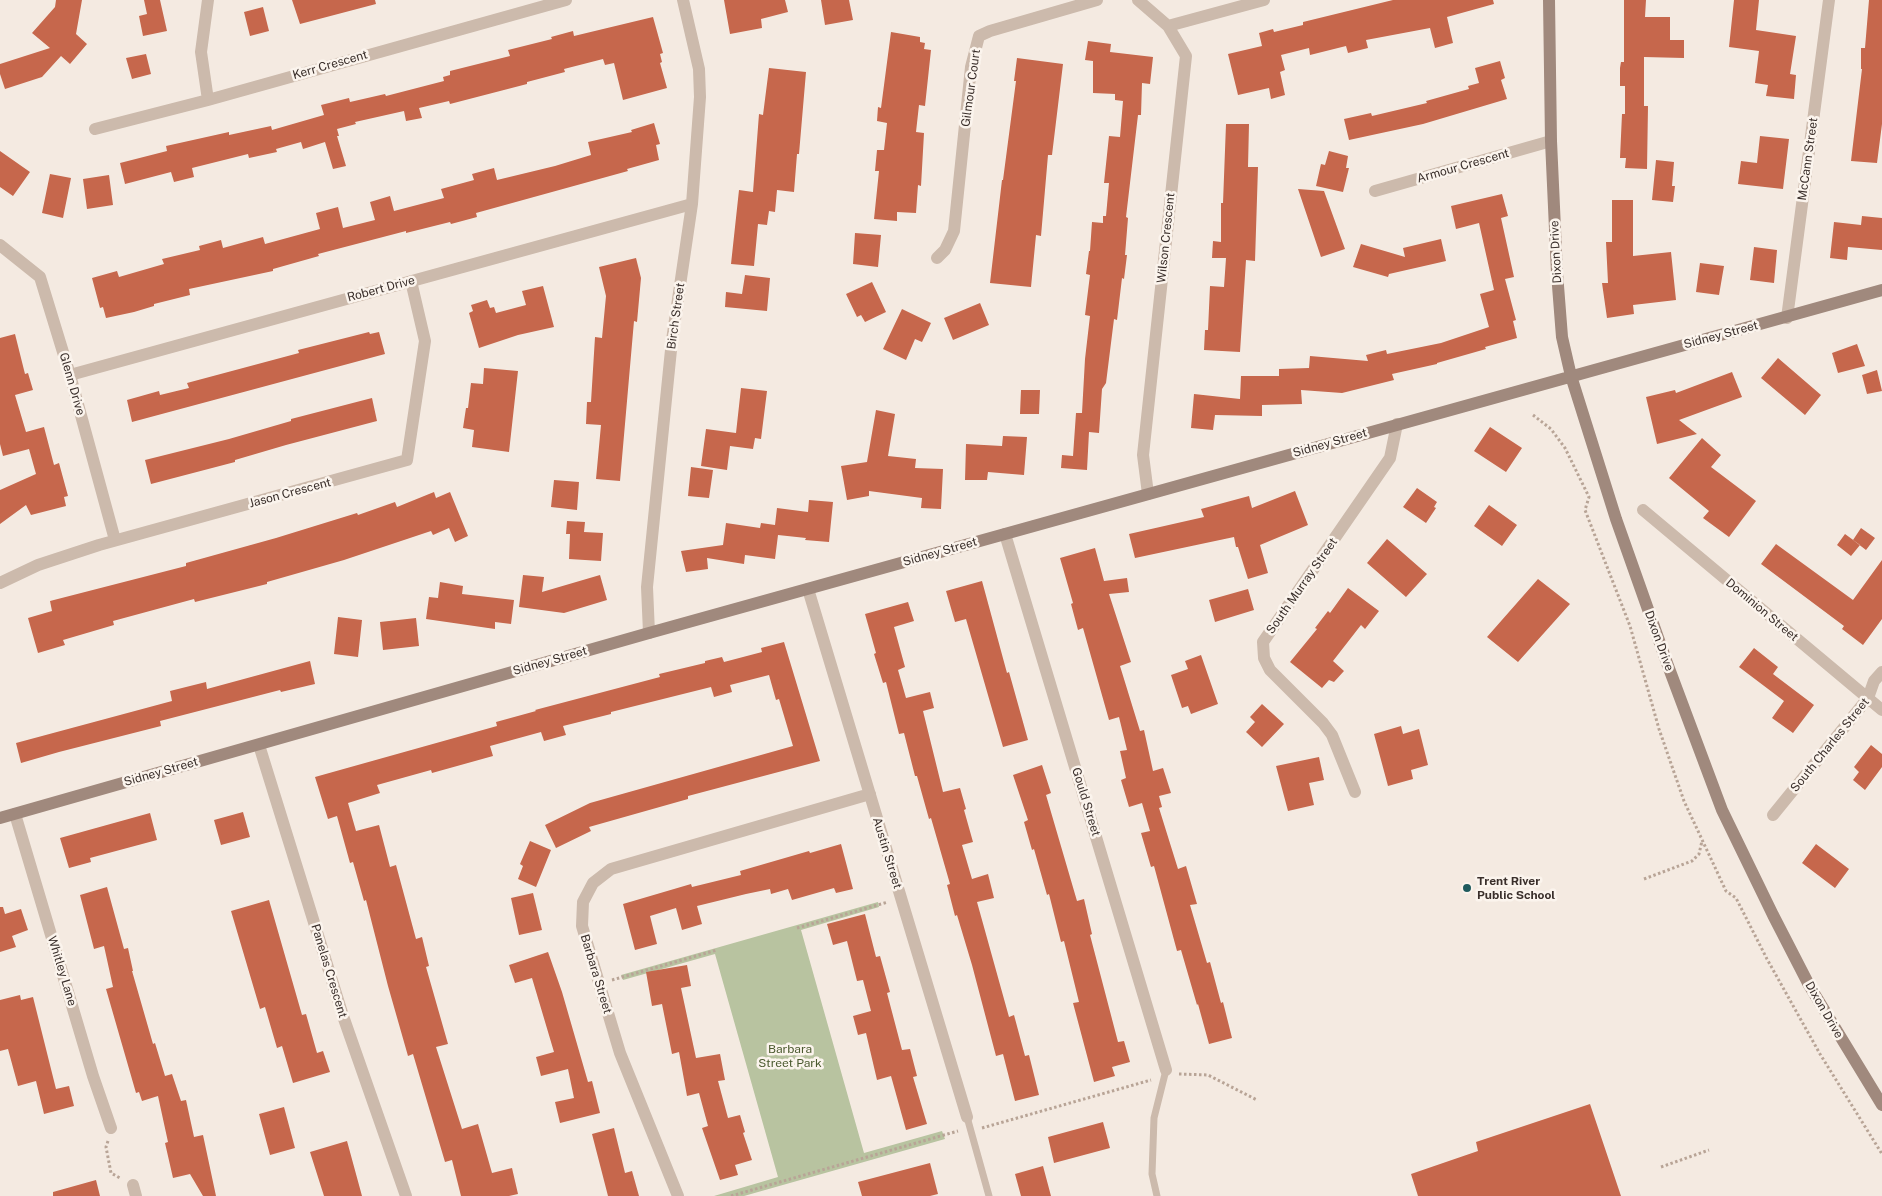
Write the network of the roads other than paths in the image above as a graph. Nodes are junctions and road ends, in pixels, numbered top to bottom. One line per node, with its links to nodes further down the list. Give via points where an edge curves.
1 (208, 0): 10 (street, via 202,52)
2 (566, 0): 10 (street, Kerr Crescent)
3 (683, 0): 14 (street, Birch Street, via 699,69 700,98)
4 (1097, 0): 16 (street, Gilmour Court, via 979,36 971,67 954,231 945,250)
5 (1138, 0): 9 (street, Wilson Crescent)
6 (1264, 0): 9 (street)
7 (1549, 0): 12 (main road, Dixon Drive)
8 (1829, 0): 19 (street, McCann Street)
9 (1168, 26): 23 (street, Wilson Crescent, via 1186,56 1143,454)
10 (208, 100): 11 (street, Kerr Crescent)
11 (94, 129)
12 (1552, 141): 13 (street, Armour Crescent); 21 (main road, Dixon Drive, via 1559,301)
13 (1375, 191)
14 (692, 204): 17 (street, Robert Drive); 29 (street, Birch Street, via 672,340 646,587)
15 (0, 246): 20 (street, Glenn Drive, via 40,277)
16 (937, 258)
17 (411, 281): 20 (street, Robert Drive); 26 (street, Jason Crescent, via 425,341 407,460)
18 (1882, 290): 19 (main road, Sidney Street)
19 (1786, 318): 21 (main road, Sidney Street)
20 (70, 375): 26 (street, Glenn Drive)
21 (1570, 376): 22 (main road, Sidney Street); 40 (main road, Dixon Drive, via 1618,525 1722,810 1810,985)
22 (1397, 424): 23 (main road, Sidney Street); 34 (street, South Murray Street, via 1390,458 1263,642 1264,658 1270,670 1332,735)
23 (1148, 494): 25 (main road, Sidney Street)
24 (1643, 510): 31 (street, Dominion Street)
25 (1005, 534): 28 (main road, Sidney Street); 39 (street, Gould Street)
26 (115, 540): 27 (street, Jason Crescent, via 38,566)
27 (0, 583)
28 (808, 589): 29 (main road, Sidney Street); 35 (street, Austin Street)
29 (648, 633): 33 (main road, Sidney Street)
30 (1882, 672): 31 (street, South Charles Street, via 1874,681)
31 (1868, 698): 32 (street, Dominion Street); 37 (street, South Charles Street)
32 (1882, 710)
33 (259, 745): 36 (main road, Sidney Street); 43 (street, Panelas Crescent, via 343,1016)
34 (1355, 792)
35 (870, 794): 41 (street, Austin Street); 44 (street, Barbara Street, via 612,869 593,883 583,902 582,926 620,1053)
36 (15, 814): 38 (main road, Sidney Street); 42 (street, Whitley Lane)
37 (1773, 816)
38 (0, 818)
39 (1166, 1072): 46 (lane, via 1154,1118 1152,1174)
40 (1882, 1105)
41 (967, 1117): 45 (lane)
42 (111, 1128)
43 (406, 1196)
44 (678, 1196)
45 (989, 1196)
46 (1157, 1196)

